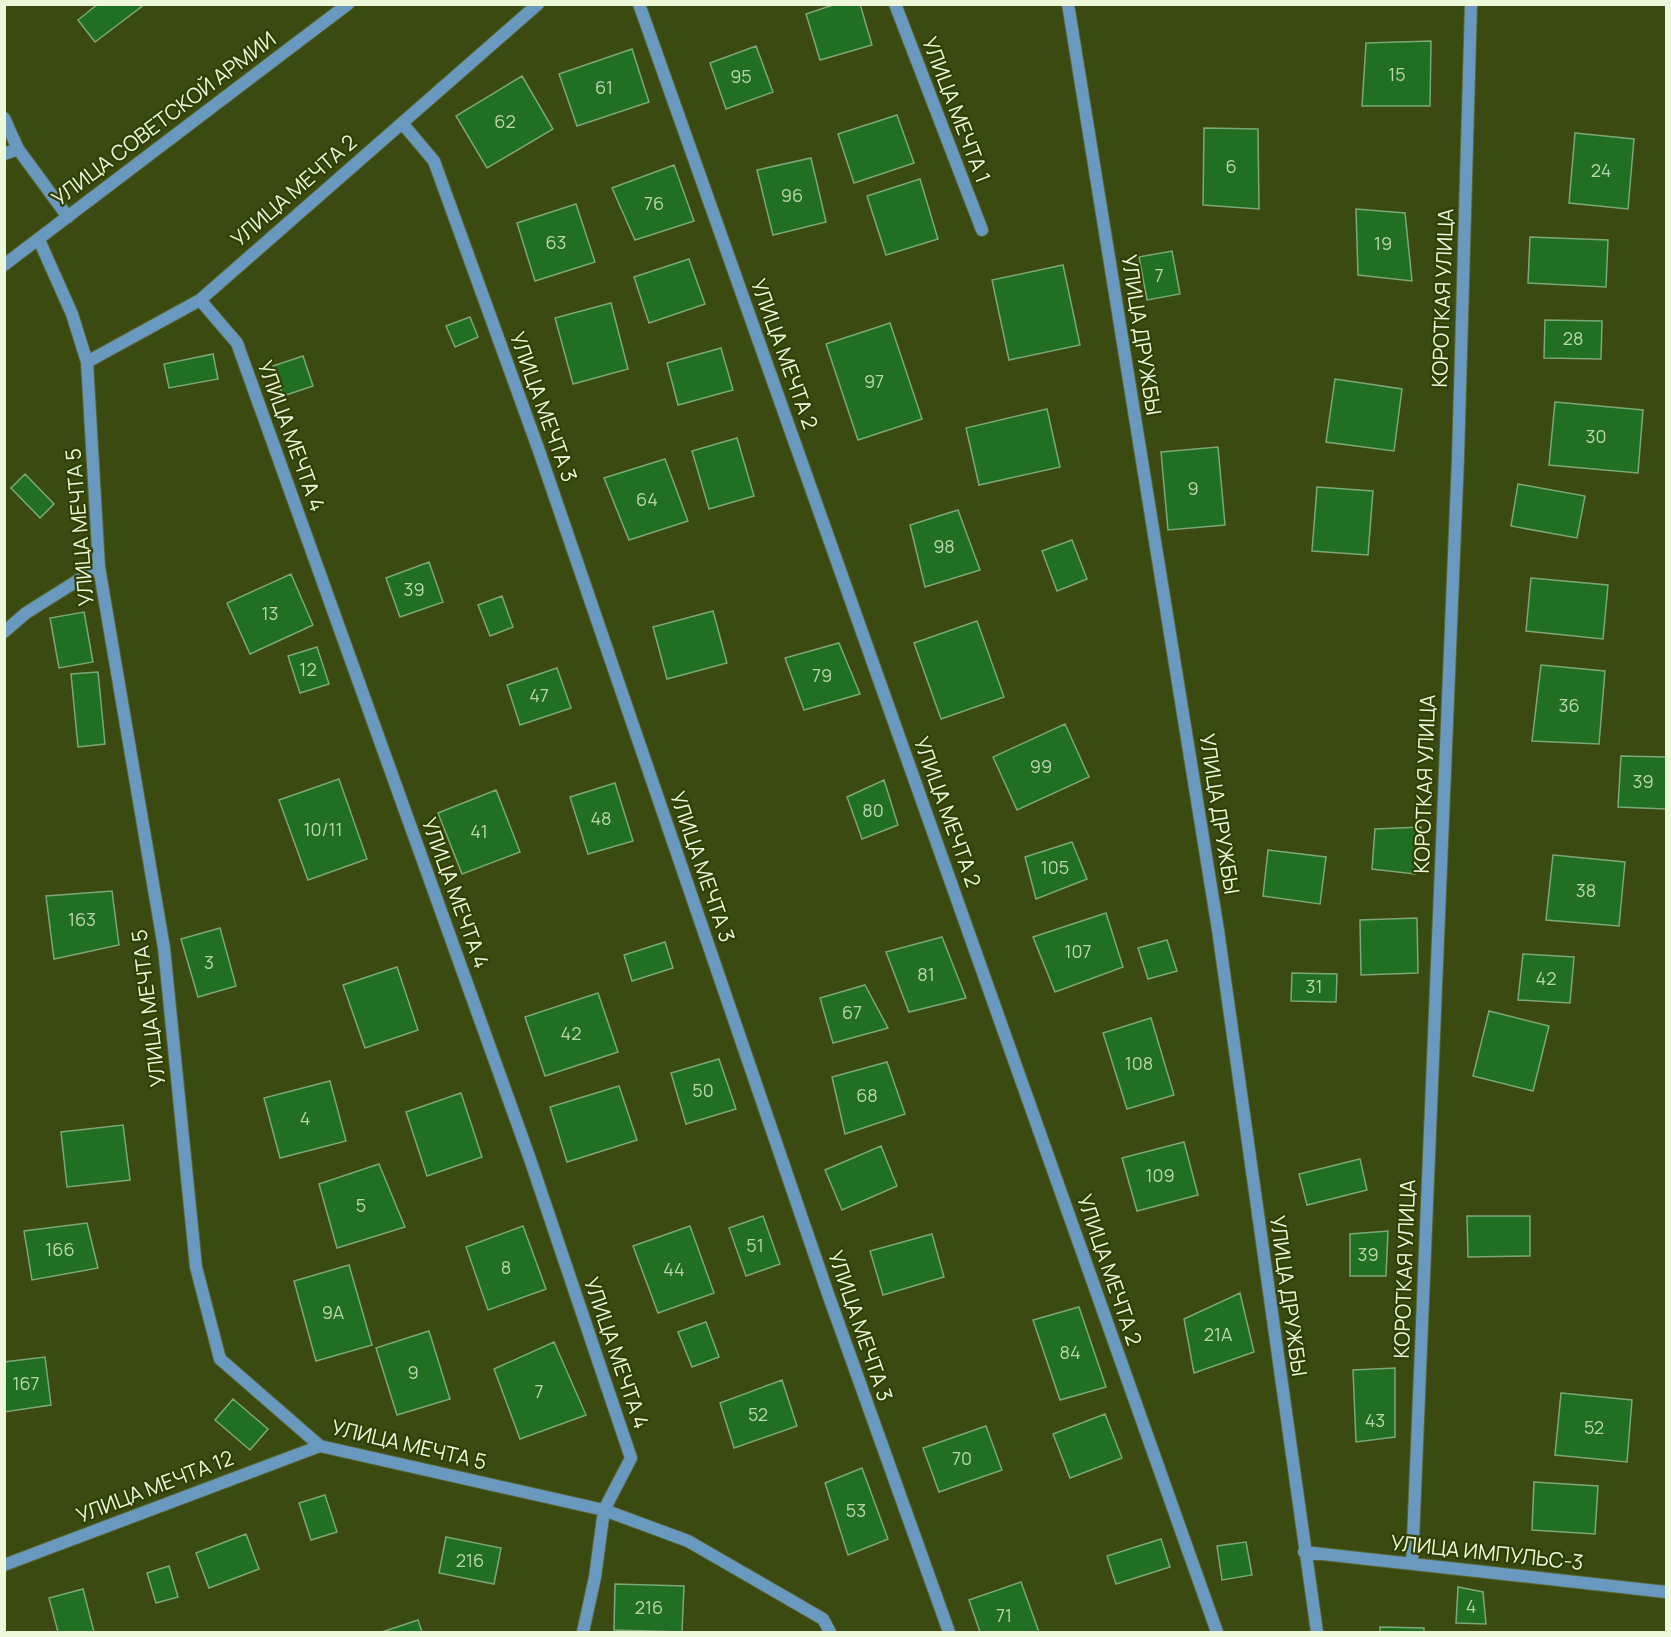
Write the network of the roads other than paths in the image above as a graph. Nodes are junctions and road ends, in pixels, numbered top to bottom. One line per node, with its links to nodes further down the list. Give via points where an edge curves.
1 (348, 4): 11 (street, УЛИЦА СОВЕТСКОЙ АРМИИ)
2 (538, 4): 8 (street, УЛИЦА МЕЧТА 2)
3 (639, 4): 28 (street, УЛИЦА МЕЧТА 2)
4 (895, 4): 12 (street, УЛИЦА МЕЧТА 1)
5 (1068, 4): 21 (street, УЛИЦА ДРУЖБЫ, via 1218,930)
6 (1472, 4): 22 (street, КОРОТКАЯ УЛИЦА, via 1457,482)
7 (4, 118): 9 (street)
8 (402, 123): 15 (street, УЛИЦА МЕЧТА 2); 27 (street, УЛИЦА МЕЧТА 3, via 434,161 438,172 538,448 828,1294)
9 (18, 149): 10 (street); 11 (street)
10 (4, 154)
11 (68, 217): 13 (street, УЛИЦА СОВЕТСКОЙ АРМИИ)
12 (982, 230)
13 (39, 240): 14 (street, УЛИЦА СОВЕТСКОЙ АРМИИ); 16 (street, УЛИЦА МЕЧТА 5, via 72,314)
14 (4, 265)
15 (200, 300): 16 (street, УЛИЦА МЕЧТА 2); 20 (street, УЛИЦА МЕЧТА 4, via 237,343 530,1159 631,1458)
16 (87, 362): 17 (street, УЛИЦА МЕЧТА 5)
17 (99, 567): 18 (street, via 26,613); 19 (street, УЛИЦА МЕЧТА 5, via 164,948 195,1255 202,1290 220,1359)
18 (4, 632)
19 (320, 1446): 20 (street, УЛИЦА МЕЧТА 5); 23 (street, УЛИЦА МЕЧТА 12)
20 (604, 1510): 25 (street, УЛИЦА МЕЧТА 4); 26 (street, via 688,1540 823,1619)
21 (1304, 1552): 22 (street, УЛИЦА ИМПУЛЬС-3); 29 (street, УЛИЦА ДРУЖБЫ)
22 (1412, 1564): 24 (street, УЛИЦА ИМПУЛЬС-3)
23 (4, 1565)
24 (1666, 1592)
25 (583, 1632)
26 (830, 1632)
27 (949, 1632)
28 (1217, 1632)
29 (1317, 1632)

